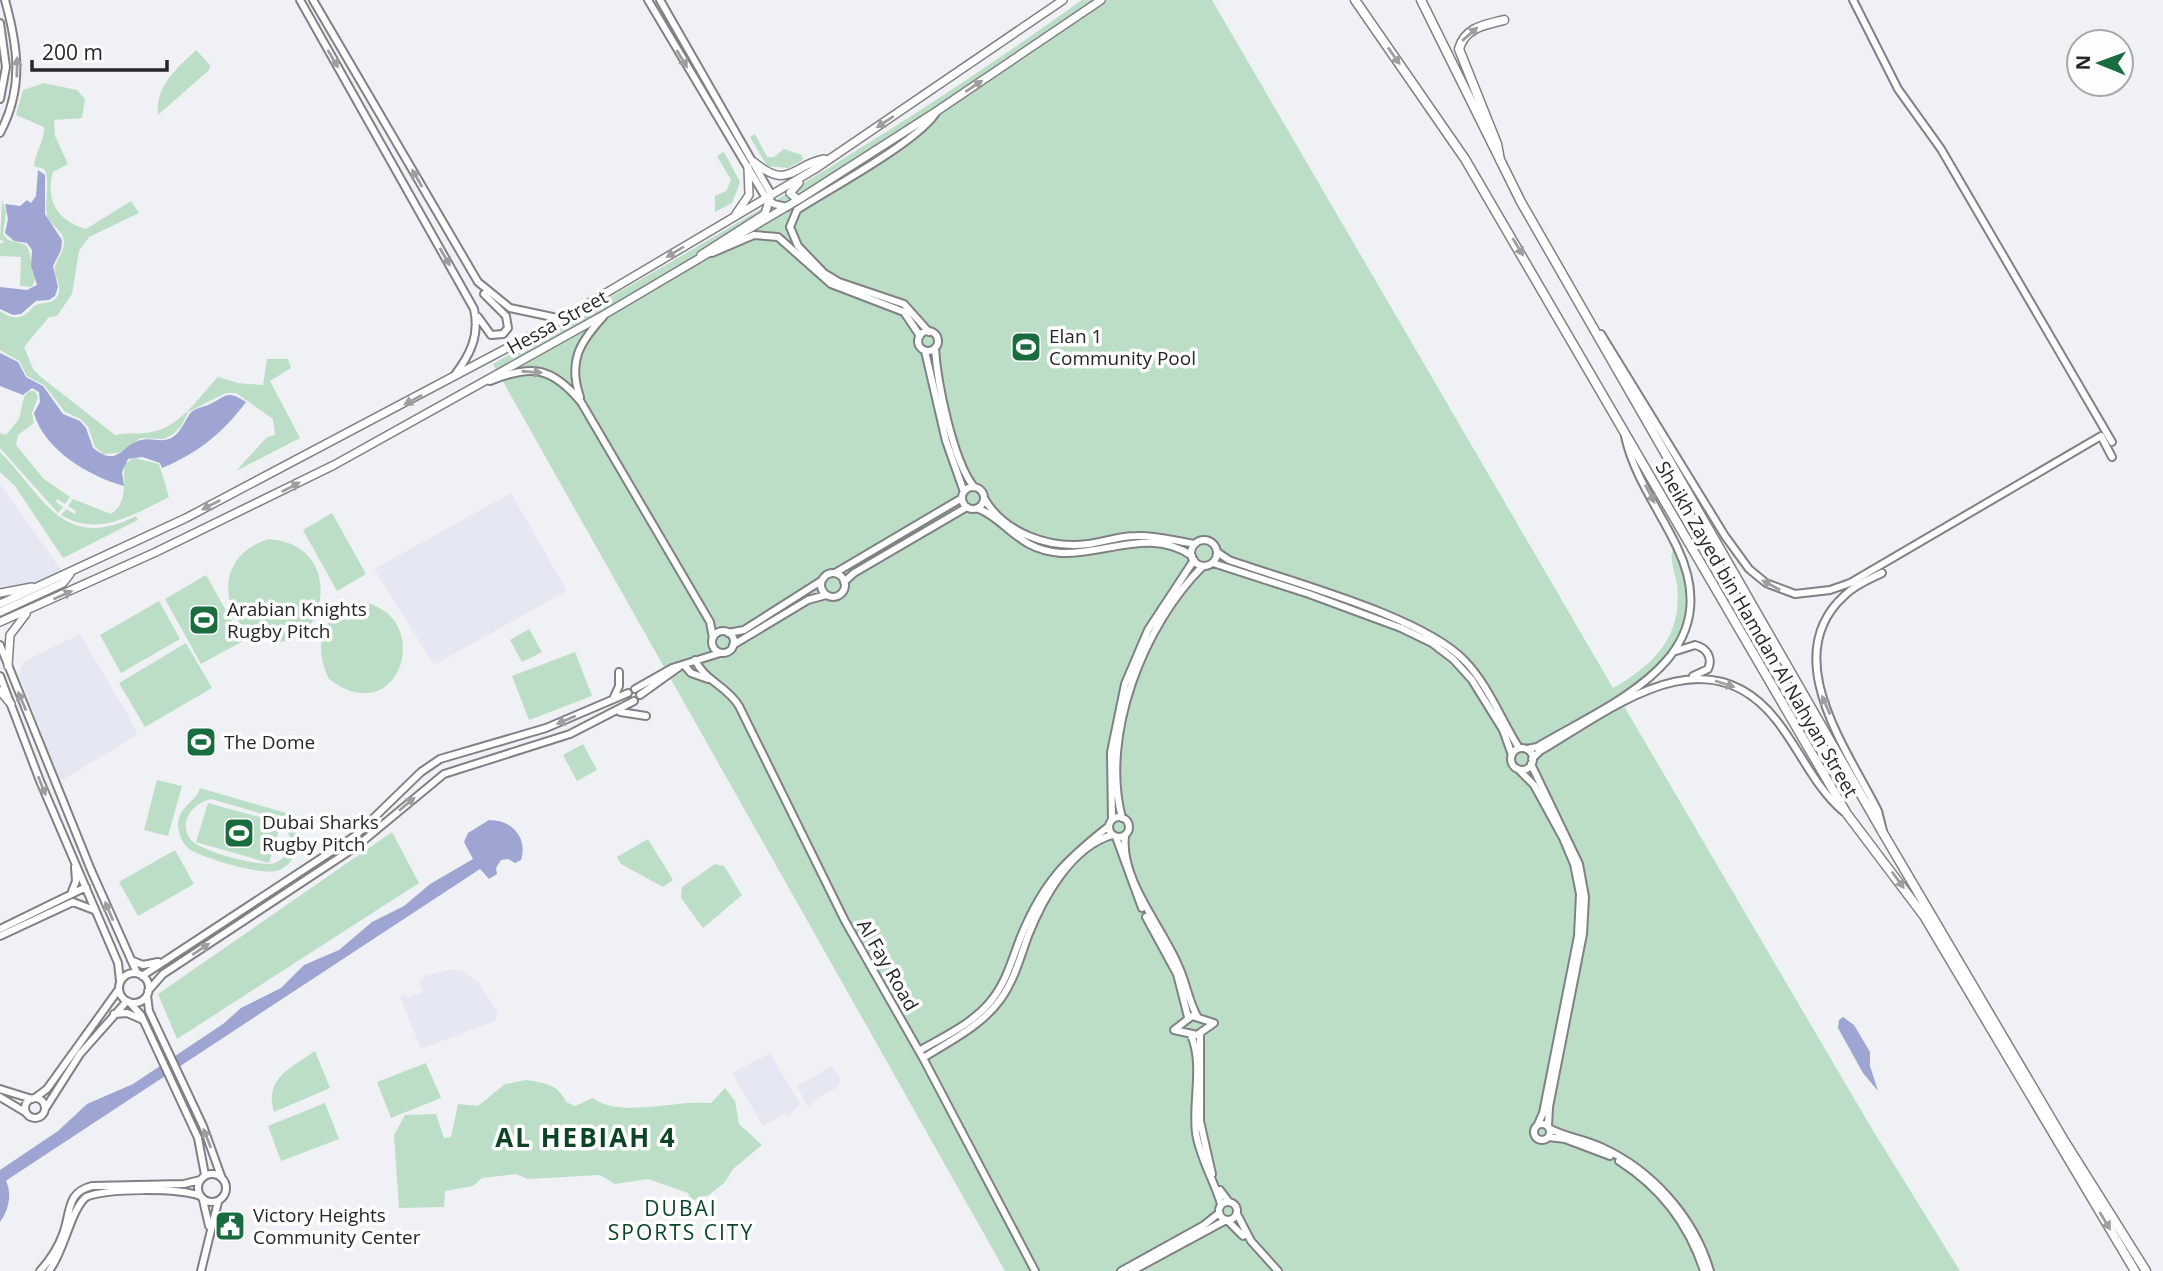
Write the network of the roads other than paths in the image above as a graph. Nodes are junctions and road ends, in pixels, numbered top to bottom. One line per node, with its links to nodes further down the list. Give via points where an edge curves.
1 (5, 0): 15 (street, one-way to 1, via 18,71)
2 (300, 0): 28 (street, one-way to 28)
3 (313, 0): 27 (street, one-way to 3)
4 (648, 0): 18 (street, one-way to 18)
5 (660, 0): 18 (street)
6 (1063, 0): 16 (main road, Hessa Street, one-way to 16)
7 (1101, 0): 14 (main road, Hessa Street, one-way to 7)
8 (1355, 0): 38 (highway, Sheikh Zayed bin Hamdan Al Nahyan Street, one-way to 38, via 1465,159)
9 (1421, 0): 17 (highway, Sheikh Zayed bin Hamdan Al Nahyan Street)
10 (1853, 0): 39 (street, via 1898,89 1941,149)
11 (1504, 20): 17 (highway, one-way to 11, via 1497,144 1459,49 1471,30)
12 (0, 23): 13 (street, via 6,67)
13 (0, 99)
14 (937, 111): 21 (main road, Hessa Street); 31 (street, via 895,147 797,210 790,227 798,246 824,273 904,304)
15 (0, 133)
16 (829, 159): 18 (main road, via 781,177); 19 (main road, Hessa Street)
17 (1499, 163): 25 (highway, Sheikh Zayed bin Hamdan Al Nahyan Street)
18 (751, 164): 20 (street); 23 (main road, via 750,195)
19 (814, 169): 20 (main road, Hessa Street); 21 (main road, via 791,190)
20 (769, 198): 22 (street); 23 (main road, Hessa Street); 26 (main road, via 765,214)
21 (798, 200): 22 (main road, Hessa Street)
22 (787, 207): 24 (main road, Hessa Street)
23 (734, 217): 30 (main road, Hessa Street, one-way to 30)
24 (712, 253): 26 (main road, Hessa Street); 32 (street, via 754,235 778,237 831,284 904,312)
25 (1553, 259): 57 (street, one-way to 25, via 1804,594 1780,590 1759,579 1741,559); 95 (highway, Sheikh Zayed bin Hamdan Al Nahyan Street)
26 (687, 267): 29 (main road, Hessa Street)
27 (478, 282): 28 (street, via 506,316 506,331 499,336 488,333); 30 (street, via 510,308)
28 (474, 309): 35 (street, via 473,345)
29 (607, 313): 36 (main road, Hessa Street); 37 (street, via 576,353 574,376)
30 (562, 319): 35 (main road, Hessa Street)
31 (929, 332): 32 (street); 33 (street, via 937,338)
32 (920, 336): 34 (street, via 919,345)
33 (935, 348): 34 (street); 41 (street, via 954,440)
34 (925, 351): 42 (street)
35 (452, 378): 51 (main road, Hessa Street, one-way to 51, via 317,452)
36 (475, 386): 37 (street, one-way to 37, via 516,371 536,370 563,382); 62 (main road, Hessa Street, one-way to 36, via 312,477)
37 (581, 402): 65 (street)
38 (1624, 431): 70 (street, one-way to 70, via 1632,458 1686,570 1688,611); 92 (highway, Sheikh Zayed bin Hamdan Al Nahyan Street)
39 (2109, 441): 40 (street); 57 (street, via 2101,436)
40 (2112, 457)
41 (974, 487): 42 (street); 43 (street)
42 (963, 495): 44 (street); 52 (street)
43 (984, 498): 45 (street); 46 (street, via 1017,530 1053,545 1141,535)
44 (967, 507): 45 (street); 55 (street)
45 (976, 508): 48 (street, via 1021,541 1052,552 1076,553 1147,542 1178,548)
46 (1195, 544): 47 (street, via 1209,541); 48 (street)
47 (1217, 552): 49 (street); 87 (street, via 1228,560 1386,615 1446,645 1476,674)
48 (1193, 558): 50 (street); 94 (street, via 1148,630 1125,684 1111,752)
49 (1213, 562): 50 (street); 88 (street, via 1321,598 1432,643 1472,680 1503,730)
50 (1203, 566): 93 (street, via 1157,629 1131,689 1119,757)
51 (71, 573): 56 (main road, Hessa Street); 63 (main road, via 63,583)
52 (835, 573): 54 (street); 55 (street)
53 (1882, 573): 60 (street)
54 (821, 581): 59 (street); 66 (street, via 744,630)
55 (844, 582): 59 (street, via 840,594)
56 (40, 588): 58 (main road); 61 (main road, Hessa Street)
57 (1837, 588): 60 (street)
58 (0, 593)
59 (827, 594): 69 (street, via 808,600)
60 (1842, 597): 95 (street, one-way to 60, via 1878,811 1817,680 1819,633)
61 (0, 604)
62 (33, 608): 64 (main road, Hessa Street); 74 (main road, via 12,630)
63 (0, 612)
64 (0, 622)
65 (710, 622): 66 (street); 67 (street)
66 (725, 632): 67 (street); 69 (street)
67 (712, 641): 71 (street); 72 (street)
68 (0, 645): 74 (street)
69 (733, 645): 71 (street)
70 (1675, 651): 78 (street, via 1695,645 1709,657 1706,672); 87 (street, via 1646,683 1537,747)
71 (720, 653): 72 (street)
72 (704, 656): 73 (street)
73 (695, 660): 75 (street); 79 (street)
74 (8, 666): 106 (street, one-way to 74)
75 (681, 666): 79 (street); 81 (street)
76 (619, 673): 82 (street)
77 (0, 676): 83 (street)
78 (1685, 679): 90 (street, via 1649,689 1540,751); 92 (street, one-way to 92, via 1728,684 1762,704)
79 (709, 680): 118 (street, Al Fay Road, via 739,706 845,921)
80 (0, 691): 83 (main road)
81 (635, 692): 82 (street); 84 (street, via 629,699 634,701)
82 (613, 698): 86 (street, one-way to 86, via 546,728)
83 (11, 704): 98 (street, one-way to 98)
84 (615, 714): 85 (street); 89 (street, via 556,740)
85 (646, 716)
86 (472, 748): 89 (street); 100 (street, via 430,765 365,828)
87 (1523, 749): 88 (street); 90 (street)
88 (1511, 755): 91 (street)
89 (474, 762): 102 (street, one-way to 89, via 368,837 435,779)
90 (1532, 762): 91 (street); 125 (street, via 1576,856 1586,905)
91 (1518, 769): 124 (street, via 1534,785 1563,838 1581,902 1578,936)
92 (1847, 814): 147 (highway, Sheikh Zayed bin Hamdan Al Nahyan Street, one-way to 147, via 1930,926)
93 (1122, 818): 94 (street); 97 (street, via 1129,825)
94 (1111, 823): 96 (street); 118 (street, via 1072,854 1049,883 1022,933 1006,979 991,1001)
95 (1883, 833): 148 (highway, Sheikh Zayed bin Hamdan Al Nahyan Street)
96 (1114, 836): 97 (street); 114 (street, via 1137,897 1177,974); 118 (street, via 1081,854 1054,886 1029,933 1012,981 997,1004 968,1030)
97 (1125, 836): 113 (street, via 1139,890 1175,958)
98 (75, 865): 99 (street); 101 (street)
99 (86, 887): 101 (street); 103 (street)
100 (274, 890): 102 (street, via 263,899); 107 (street)
101 (71, 894): 104 (street)
102 (264, 907): 110 (street, one-way to 102, via 160,977)
103 (95, 911): 105 (street, via 73,902); 109 (street, via 118,963)
104 (0, 929)
105 (0, 936)
106 (129, 958): 107 (street, via 142,965); 108 (street)
107 (163, 961): 108 (street)
108 (140, 974): 109 (street, via 129,974); 110 (street)
109 (120, 985): 111 (street); 121 (street, via 47,1089)
110 (147, 993): 111 (street, via 141,1001); 127 (street, one-way to 110, via 149,1011)
111 (128, 1001): 112 (street); 115 (street)
112 (112, 1015): 115 (street, via 127,1013); 122 (street, via 66,1073)
113 (1197, 1016): 114 (street); 116 (street, via 1214,1022)
114 (1188, 1017): 117 (street, via 1173,1029)
115 (144, 1021): 128 (street, via 200,1144)
116 (1200, 1034): 117 (street); 131 (street, via 1199,1107 1204,1148 1213,1175)
117 (1191, 1035): 132 (street, via 1196,1056 1197,1138)
118 (921, 1055): 140 (street, Al Fay Road)
119 (0, 1089): 121 (street)
120 (0, 1097): 123 (street)
121 (33, 1098): 122 (street, via 44,1102); 123 (street, via 26,1104)
122 (45, 1109): 123 (street, via 37,1118)
123 (26, 1112)
124 (1538, 1124): 125 (street); 126 (street, via 1536,1138)
125 (1549, 1127): 126 (street); 146 (street, via 1610,1151 1653,1182 1687,1222)
126 (1549, 1137): 145 (street, via 1600,1151 1640,1176 1680,1220)
127 (220, 1176): 128 (street); 130 (street, via 227,1188)
128 (203, 1178): 129 (street); 137 (street, via 188,1184 92,1186 80,1191 70,1205 58,1244)
129 (201, 1198): 130 (street); 136 (street, via 209,1216); 138 (street, via 185,1192 90,1195 78,1206 64,1247)
130 (218, 1202): 136 (street)
131 (1230, 1202): 132 (street); 134 (street)
132 (1221, 1205): 133 (street)
133 (1219, 1213): 135 (street); 141 (street)
134 (1237, 1214): 135 (street); 144 (street, via 1251,1241)
135 (1226, 1220): 142 (street); 143 (street)
136 (210, 1239): 139 (street)
137 (40, 1271)
138 (49, 1271)
139 (201, 1271)
140 (1035, 1271)
141 (1121, 1271)
142 (1132, 1271)
143 (1272, 1271)
144 (1278, 1271)
145 (1704, 1271)
146 (1710, 1271)
147 (2135, 1271)
148 (2146, 1271)

